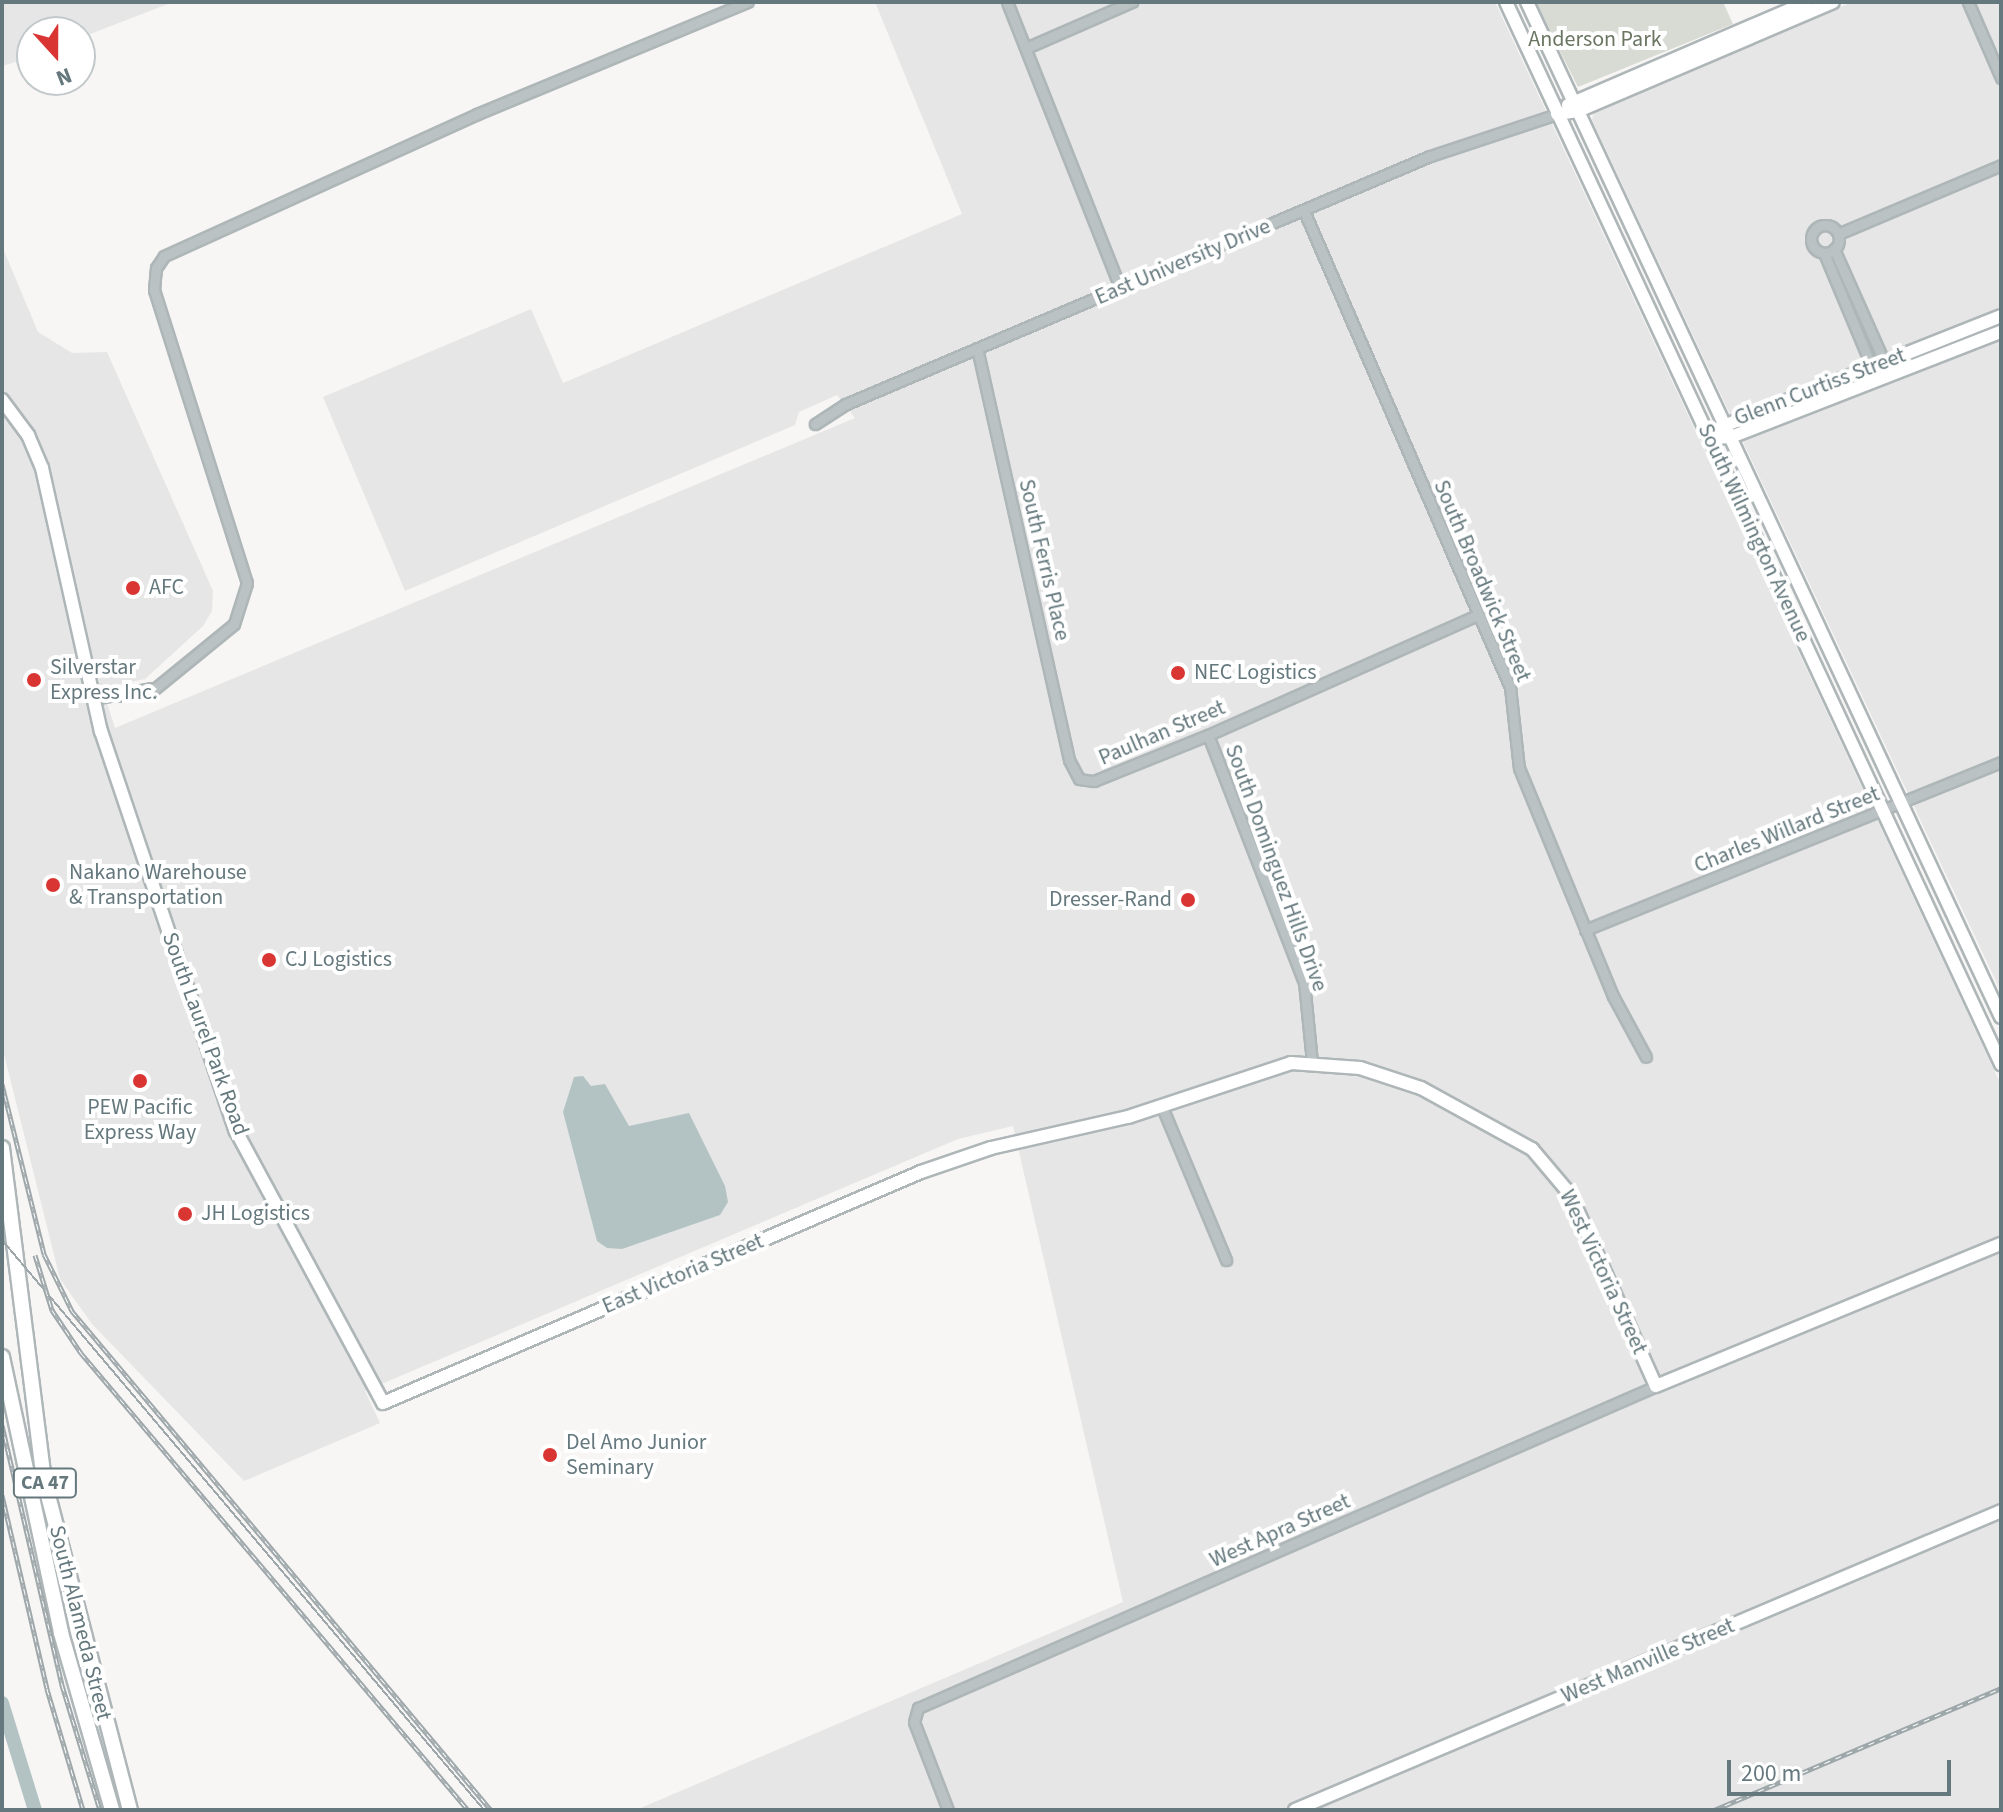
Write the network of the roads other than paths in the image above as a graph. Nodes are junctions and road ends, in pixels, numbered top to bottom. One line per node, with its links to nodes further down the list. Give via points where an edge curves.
1 (748, 2): 31 (street, via 477,114 164,256 156,268 154,290 247,583 234,624 152,688)
2 (1007, 2): 9 (street)
3 (1132, 2): 9 (street)
4 (1506, 2): 12 (street, South Wilmington Avenue)
5 (1527, 2): 11 (street, South Wilmington Avenue)
6 (1807, 2): 11 (street, East University Drive)
7 (1833, 2): 11 (street, East University Drive)
8 (1968, 2): 10 (street)
9 (1026, 48): 17 (street)
10 (2001, 78)
11 (1576, 106): 12 (street, East University Drive); 27 (street, South Wilmington Avenue)
12 (1557, 114): 14 (street, East University Drive, via 1430,156); 29 (street, South Wilmington Avenue)
13 (2001, 165): 15 (street)
14 (1304, 211): 17 (street, East University Drive); 30 (street, South Broadwick Street)
15 (1838, 234): 16 (street); 16 (street, via 1825,226 1815,229 1812,244)
16 (1829, 251): 21 (street); 22 (street)
17 (1120, 288): 20 (street, East University Drive)
18 (2001, 316): 21 (street, Glenn Curtiss Street)
19 (2001, 332): 23 (street, Glenn Curtiss Street)
20 (977, 348): 26 (street, East University Drive, via 846,404); 34 (street, South Ferris Place, via 1069,760)
21 (1885, 361): 22 (street, Glenn Curtiss Street); 23 (street)
22 (1871, 367): 24 (street); 27 (street, Glenn Curtiss Street)
23 (1890, 375): 24 (street, Glenn Curtiss Street)
24 (1877, 380): 28 (street, Glenn Curtiss Street)
25 (2, 400): 31 (street, South Laurel Park Road, via 28,435 42,468)
26 (815, 424)
27 (1724, 424): 28 (street, South Wilmington Avenue); 29 (street, Glenn Curtiss Street)
28 (1731, 437): 29 (street, Glenn Curtiss Street); 35 (street, South Wilmington Avenue)
29 (1710, 438): 36 (street, South Wilmington Avenue)
30 (1478, 615): 32 (street, Paulhan Street); 37 (street, South Broadwick Street, via 1510,687 1519,768)
31 (93, 699): 48 (street, South Laurel Park Road, via 236,1131)
32 (1208, 735): 34 (street, Paulhan Street, via 1094,781); 40 (street, South Dominguez Hills Drive, via 1304,982)
33 (2001, 762): 35 (street, Charles Willard Street)
34 (1079, 779)
35 (1901, 803): 36 (street, Charles Willard Street); 38 (street, South Wilmington Avenue)
36 (1883, 811): 37 (street, Charles Willard Street); 41 (street, South Wilmington Avenue)
37 (1585, 930): 39 (street, South Broadwick Street)
38 (2001, 1017)
39 (1646, 1057)
40 (1312, 1062): 42 (street, West Victoria Street, via 1267,1067); 49 (street, West Victoria Street, via 1360,1068 1421,1088 1532,1149 1570,1194)
41 (2001, 1064)
42 (1162, 1107): 43 (street, West Victoria Street); 46 (street)
43 (1014, 1142): 48 (street, East Victoria Street, via 921,1172 383,1403)
44 (2, 1148): 51 (main road, South Alameda Street / CA 47, via 44,1480)
45 (2001, 1244): 49 (street)
46 (1226, 1260)
47 (2, 1357): 52 (main road, South Alameda Street / CA 47, via 61,1633)
48 (369, 1377)
49 (1656, 1386): 55 (street, West Apra Street, via 918,1708 914,1722)
50 (2001, 1511): 56 (street, West Manville Street)
51 (99, 1700): 52 (main road); 54 (main road, South Alameda Street / CA 47)
52 (82, 1705): 53 (main road, South Alameda Street / CA 47)
53 (112, 1810)
54 (130, 1810)
55 (948, 1810)
56 (1295, 1810)

